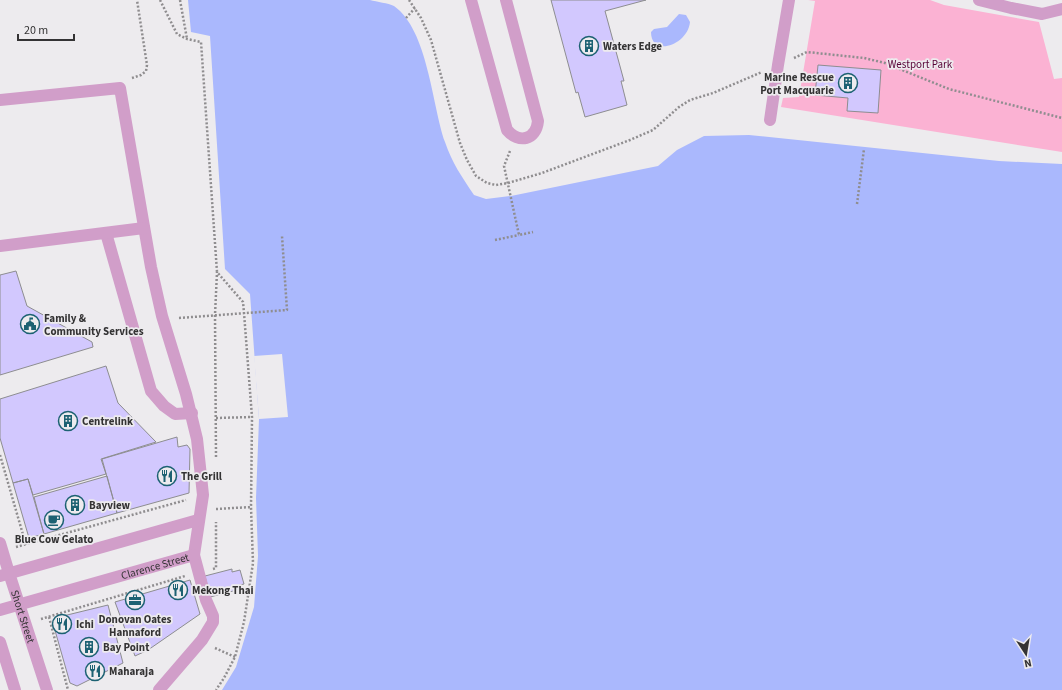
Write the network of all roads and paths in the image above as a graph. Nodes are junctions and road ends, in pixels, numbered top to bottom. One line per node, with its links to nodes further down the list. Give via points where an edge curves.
1 (137, 0): 13 (path, via 147,65 146,71)
2 (160, 0): 11 (path, via 177,34)
3 (180, 0): 11 (path)
4 (471, 0): 5 (street, via 507,130 521,139 535,132 538,122)
5 (506, 0)
6 (789, 0): 16 (street)
7 (979, 0): 9 (street, via 1042,14)
8 (415, 8): 10 (path)
9 (1062, 9)
10 (406, 18)
11 (187, 40): 27 (path, via 201,42)
12 (807, 52): 15 (path, via 864,58 885,63 948,89)
13 (141, 75)
14 (0, 100): 20 (street, Clarence Street, via 120,88)
15 (1062, 118)
16 (770, 120)
17 (864, 149): 19 (path)
18 (504, 166): 23 (path)
19 (857, 204)
20 (144, 228): 22 (street); 31 (street, Clarence Street, via 162,316)
21 (533, 232): 23 (path)
22 (106, 233): 26 (street); 31 (street, via 152,391 164,406 175,414)
23 (519, 235): 25 (path)
24 (282, 236): 28 (path, via 287,310)
25 (495, 240)
26 (0, 246)
27 (217, 272): 28 (path, via 243,302); 29 (path)
28 (244, 313): 29 (path); 33 (path)
29 (216, 315): 30 (path); 32 (path)
30 (180, 318)
31 (192, 413): 40 (street, Clarence Street, via 203,495)
32 (216, 418): 33 (path); 35 (path)
33 (252, 418): 38 (path)
34 (0, 455): 42 (path)
35 (216, 462)
36 (190, 498): 42 (path)
37 (216, 503): 39 (path)
38 (251, 507): 39 (path); 54 (path, via 253,563 244,622)
39 (216, 509): 45 (path, via 216,568)
40 (198, 520): 44 (street, Clarence Street); 46 (street)
41 (0, 543): 46 (street, Short Street)
42 (26, 544): 43 (path)
43 (14, 548)
44 (194, 555): 48 (street, Clarence Street); 58 (street, via 213,622 202,640)
45 (207, 570)
46 (4, 574): 48 (street, Short Street)
47 (188, 575): 50 (path)
48 (19, 604): 49 (street, Clarence Street); 56 (street, Short Street)
49 (0, 610)
50 (49, 617): 51 (path); 57 (path)
51 (34, 621)
52 (0, 642): 55 (street)
53 (217, 650): 54 (path)
54 (235, 657): 59 (path)
55 (15, 690)
56 (47, 690)
57 (68, 690)
58 (159, 690)
59 (216, 690)

